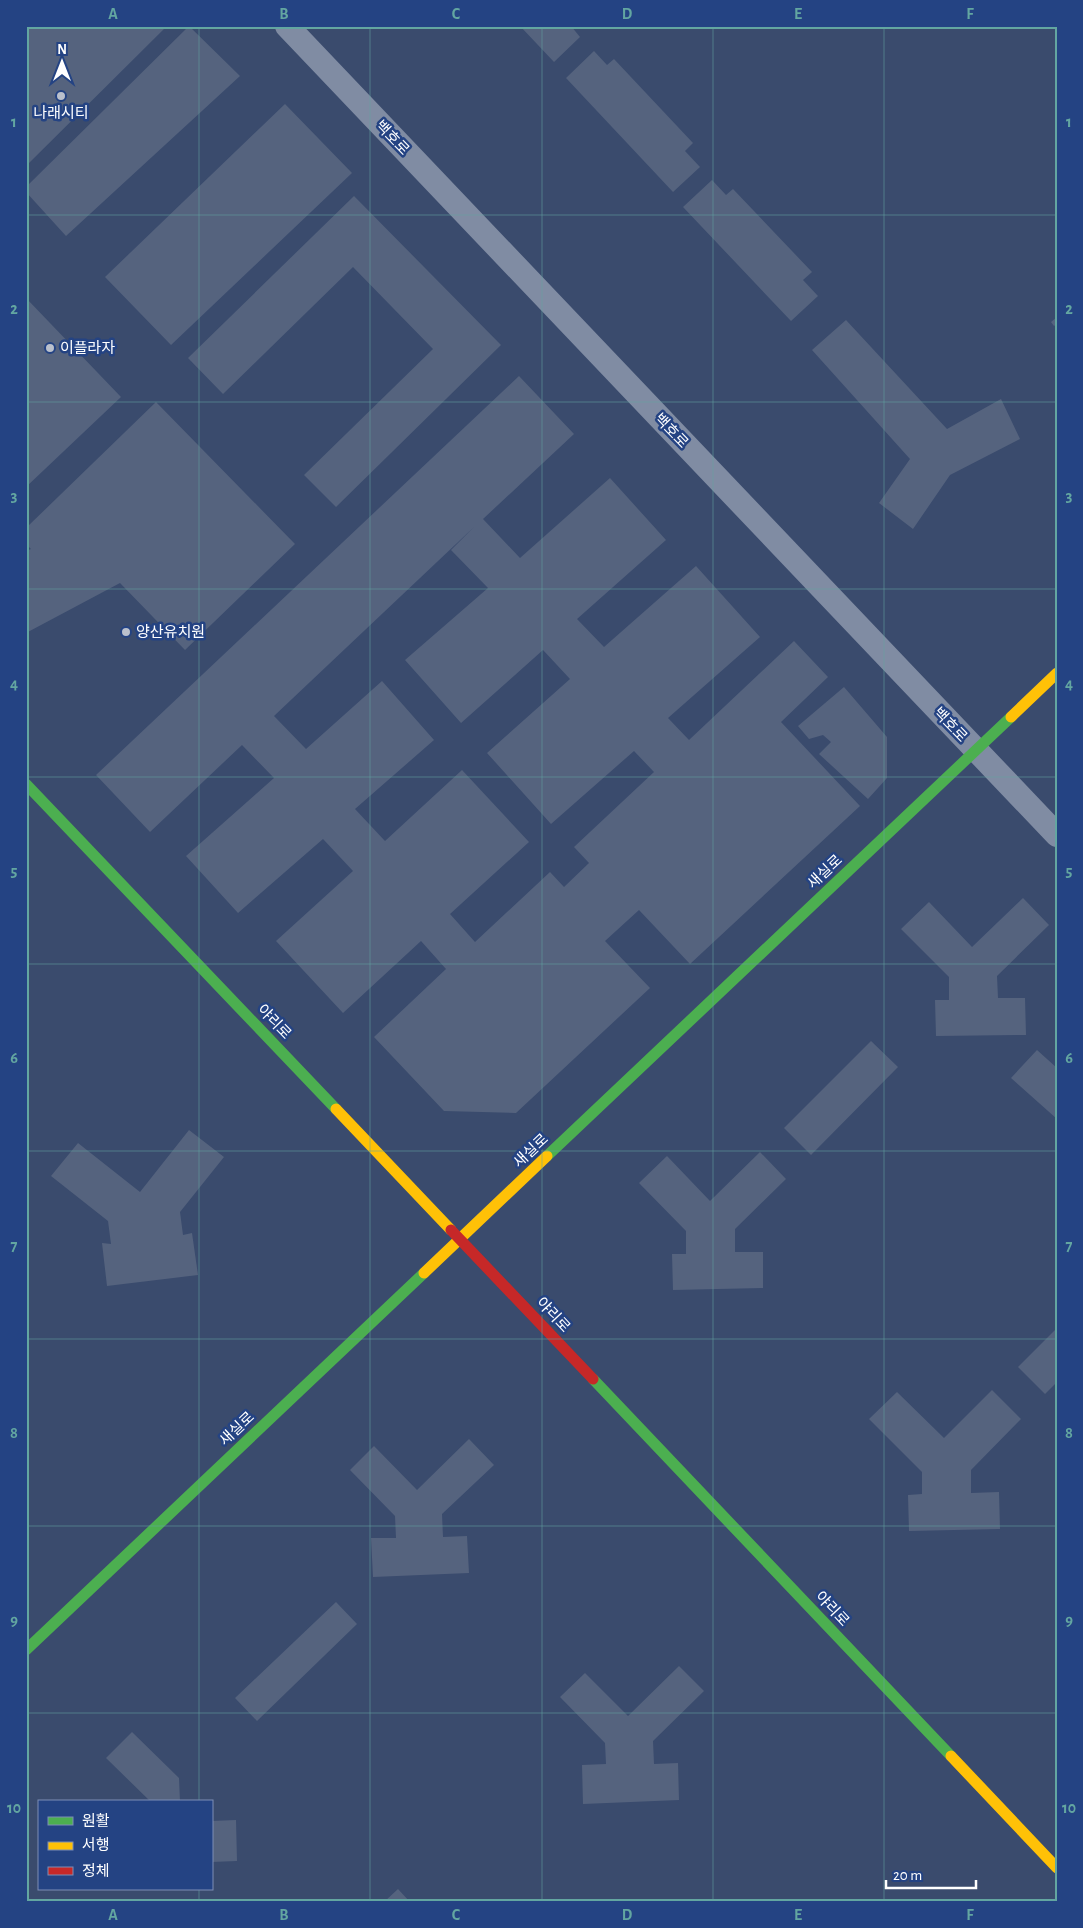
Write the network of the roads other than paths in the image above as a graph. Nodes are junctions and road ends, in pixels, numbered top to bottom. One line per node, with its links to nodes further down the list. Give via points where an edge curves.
1 (287, 26): 3 (street, 백호로)
2 (1057, 673): 3 (street, 새실로)
3 (975, 751): 5 (street, 백호로); 6 (street, 새실로)
4 (26, 784): 6 (street, 야리로)
5 (1057, 835)
6 (460, 1239): 7 (street, 새실로); 8 (street, 야리로)
7 (26, 1650)
8 (1057, 1868)

